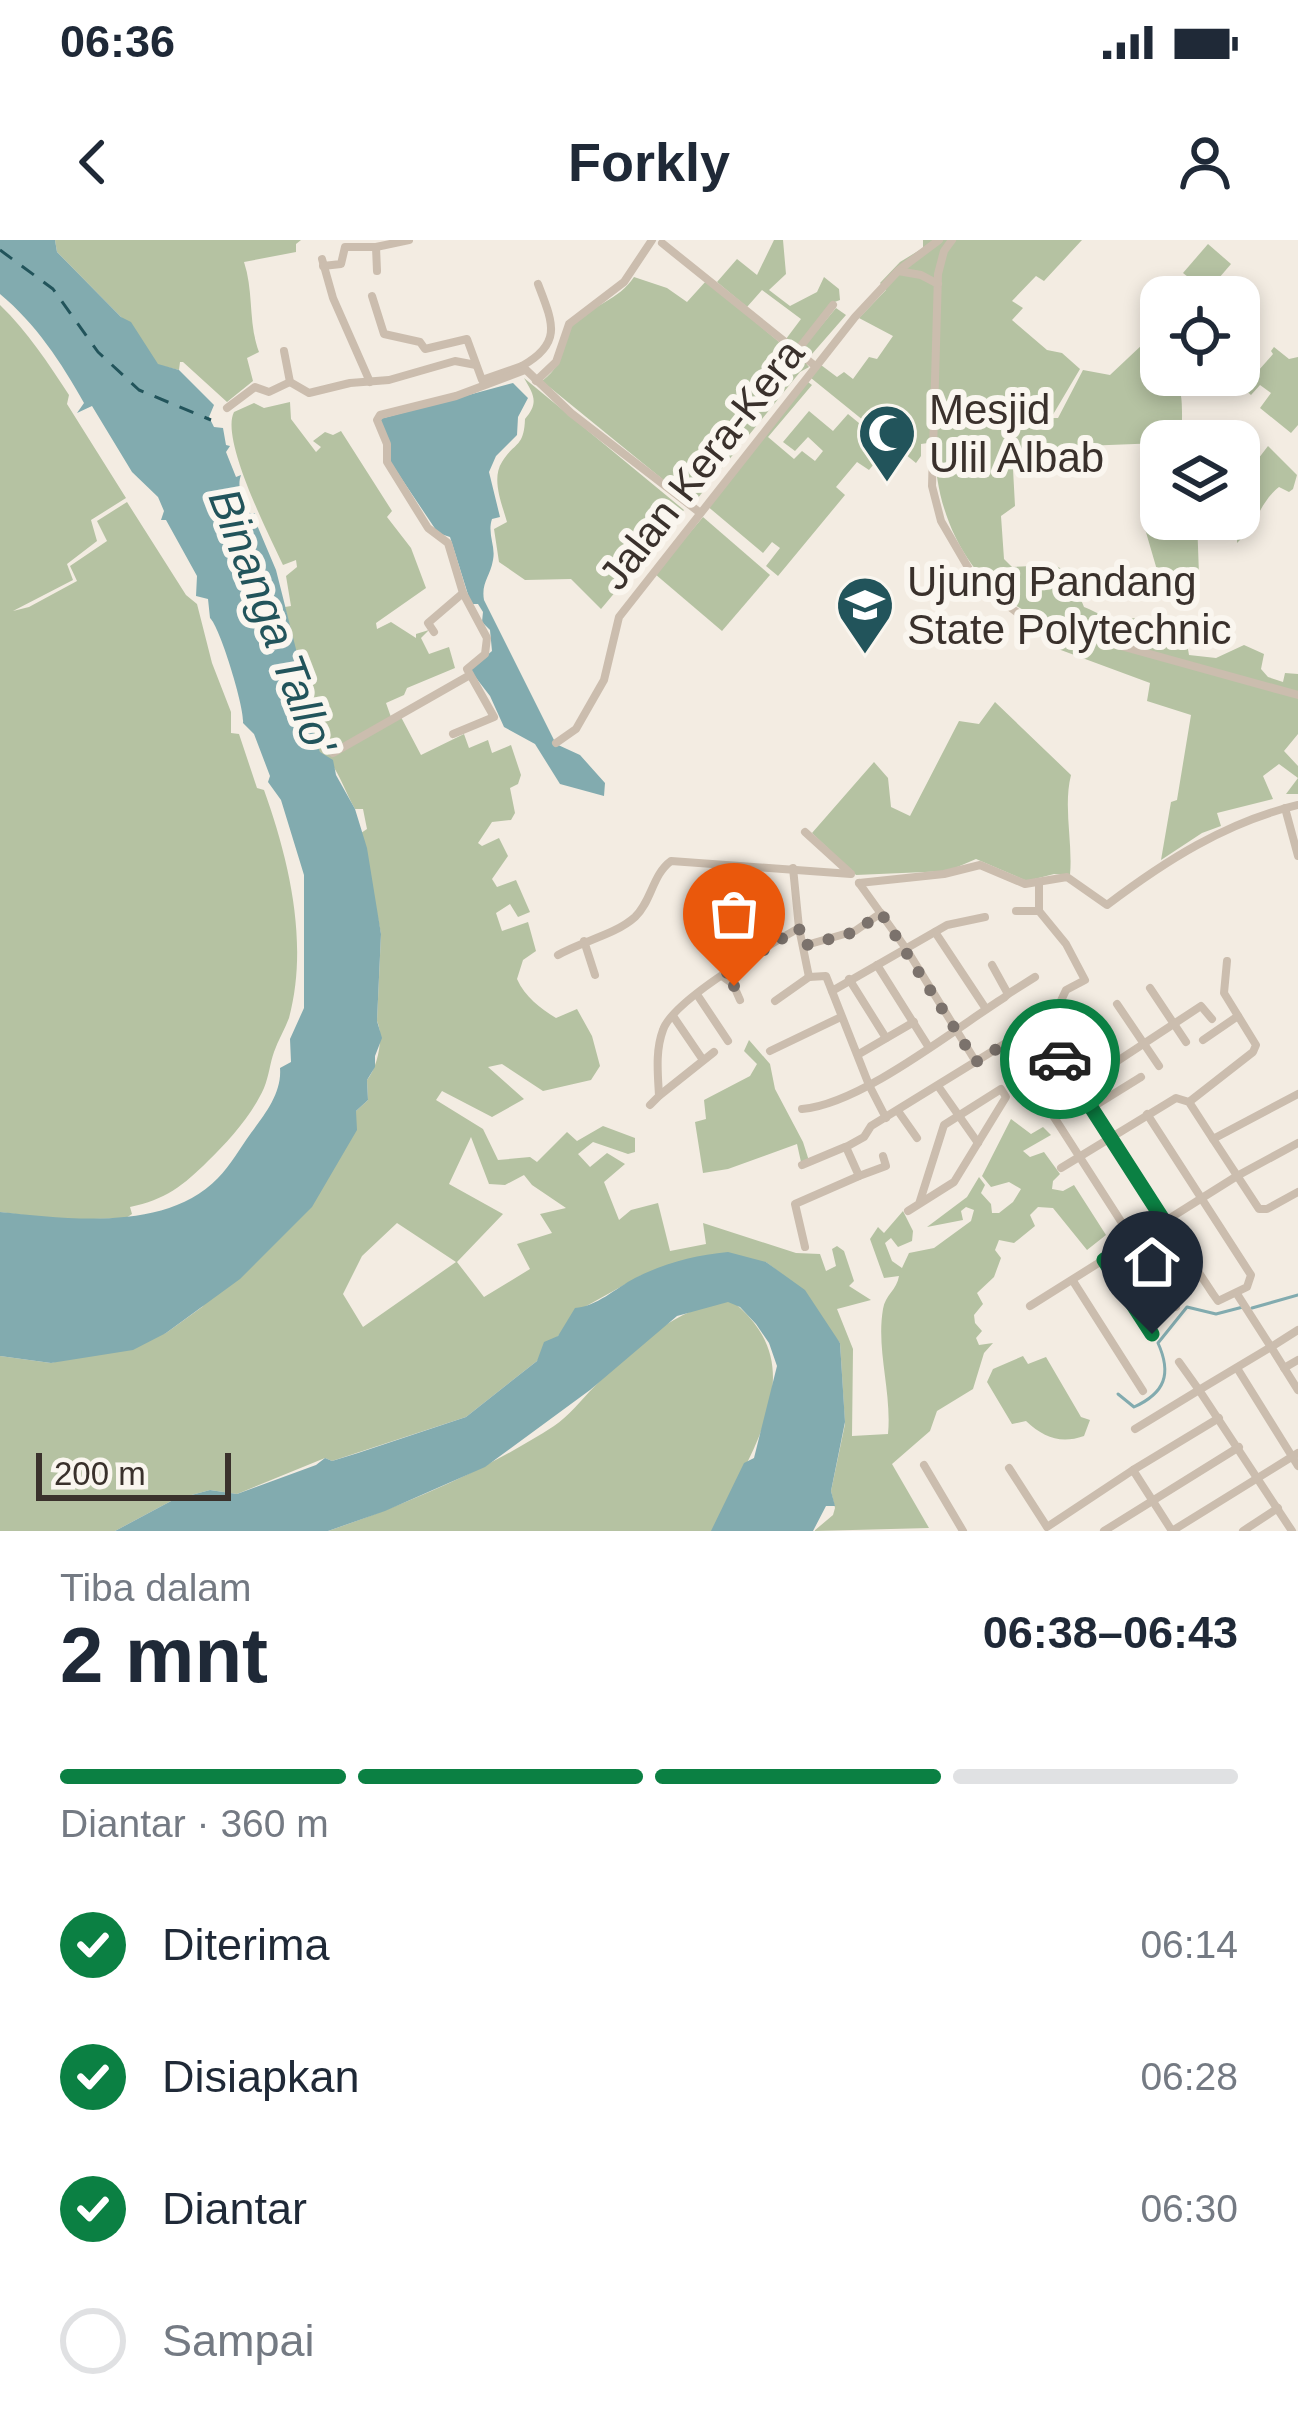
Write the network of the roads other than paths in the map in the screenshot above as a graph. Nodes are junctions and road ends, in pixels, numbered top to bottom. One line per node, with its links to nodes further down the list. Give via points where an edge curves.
1 (952, 240): 9 (street)
2 (409, 241): 5 (street)
3 (657, 242): 13 (street); 16 (street, via 624,281 571,321 556,362)
4 (932, 242): 7 (street, Jalan Kera-Kera)
5 (376, 248): 6 (street); 18 (street, via 345,247 341,264 322,262)
6 (377, 271)
7 (898, 271): 9 (street); 15 (street, Jalan Kera-Kera)
8 (538, 284): 16 (street, via 550,338)
9 (938, 284): 24 (street, via 932,486 941,520 976,581 1027,620)
10 (372, 296): 14 (street, via 386,336 425,349 467,340)
11 (833, 305): 13 (street)
12 (284, 351): 17 (street)
13 (796, 351): 15 (street)
14 (476, 364): 16 (street, via 482,380); 18 (street)
15 (814, 365): 20 (street, Jalan Kera-Kera)
16 (528, 374): 20 (street); 21 (street, via 376,419 387,462 428,528 448,543)
17 (290, 382): 18 (street, via 317,393); 19 (street, via 269,392 255,387)
18 (370, 382)
19 (227, 408)
20 (699, 512): 26 (street, Jalan Kera-Kera, via 619,617 604,680 576,729)
21 (463, 593): 22 (street, via 428,623); 23 (street, via 488,643 467,667)
22 (434, 632)
23 (470, 676): 25 (street, via 494,717); 27 (street)
24 (1298, 695)
25 (453, 734)
26 (556, 743)
27 (333, 753)
28 (1298, 805): 29 (street)
29 (1285, 808): 31 (street); 35 (street, via 1201,841 1107,905 1067,877)
30 (805, 832): 33 (street)
31 (1298, 856)
32 (793, 868): 33 (street); 40 (street); 42 (street, via 671,861 631,921)
33 (851, 874): 34 (street)
34 (859, 883): 35 (street, via 980,865); 38 (street)
35 (1040, 883): 37 (street)
36 (1016, 911): 37 (street)
37 (1039, 911): 69 (street, via 1085,979)
38 (881, 913): 43 (street, via 855,932); 44 (street)
39 (985, 917): 41 (street)
40 (799, 928): 43 (street); 50 (street)
41 (935, 932): 44 (street); 61 (street)
42 (584, 941): 45 (street); 49 (street)
43 (803, 946): 52 (street)
44 (908, 950): 47 (street); 70 (street)
45 (558, 956)
46 (1227, 961): 63 (street, via 1222,988)
47 (877, 965): 53 (street); 66 (street)
48 (992, 965): 56 (street)
49 (595, 975)
50 (722, 976): 57 (street); 58 (street)
51 (1035, 976): 56 (street)
52 (809, 977): 55 (street, via 826,975); 59 (street)
53 (849, 979): 55 (street); 71 (street)
54 (1150, 988): 68 (street)
55 (832, 991): 64 (street)
56 (1008, 994): 61 (street)
57 (698, 995): 62 (street); 73 (street)
58 (740, 1000)
59 (776, 1001)
60 (1117, 1004): 75 (street)
61 (986, 1009): 70 (street)
62 (673, 1016): 81 (street); 90 (street, via 661,1037)
63 (1238, 1016): 72 (street); 92 (street, via 1255,1040 1253,1052)
64 (842, 1017): 78 (street); 80 (street)
65 (1212, 1018): 68 (street, via 1201,1006)
66 (914, 1022): 71 (street); 76 (street)
67 (1088, 1023): 83 (street)
68 (1174, 1024): 74 (street); 75 (street)
69 (1035, 1025): 77 (street); 82 (street)
70 (958, 1028): 76 (street); 82 (street)
71 (886, 1038): 80 (street)
72 (1203, 1040)
73 (728, 1041)
74 (1186, 1042)
75 (1144, 1043): 83 (street); 84 (street)
76 (928, 1046): 86 (street)
77 (1055, 1050): 88 (street); 107 (street, via 1024,1070)
78 (770, 1051)
79 (714, 1052): 81 (street)
80 (859, 1054): 86 (street)
81 (704, 1060): 90 (street)
82 (976, 1062): 87 (street)
83 (1115, 1063): 88 (street)
84 (1159, 1066)
85 (1141, 1077): 94 (street)
86 (869, 1084): 95 (street); 100 (street)
87 (938, 1086): 96 (street); 97 (street)
88 (1078, 1087): 94 (street)
89 (1298, 1094): 104 (street)
90 (659, 1096): 93 (street)
91 (985, 1098): 97 (street); 98 (street); 98 (street, via 1001,1089 1006,1097)
92 (1189, 1102): 99 (street, via 1176,1097); 104 (street)
93 (650, 1105)
94 (1091, 1108): 101 (street)
95 (802, 1109)
96 (898, 1112): 100 (street); 102 (street)
97 (959, 1114): 103 (street); 113 (street, via 944,1125)
98 (995, 1114): 103 (street)
99 (1147, 1114): 101 (street); 116 (street)
100 (886, 1118): 106 (street)
101 (1109, 1137): 107 (street); 119 (street)
102 (917, 1138)
103 (976, 1139): 114 (street)
104 (1213, 1139): 112 (street)
105 (1298, 1142): 112 (street)
106 (846, 1147): 108 (street); 110 (street)
107 (1078, 1157): 109 (street); 120 (street)
108 (802, 1165)
109 (1060, 1168)
110 (859, 1175): 111 (street, via 884,1161); 121 (street, via 797,1202)
111 (891, 1176)
112 (1237, 1176): 115 (street, via 1262,1210); 116 (street)
113 (924, 1183): 114 (street); 117 (street)
114 (945, 1190): 117 (street)
115 (1298, 1192)
116 (1202, 1198): 119 (street); 124 (street, via 1251,1275)
117 (919, 1204): 118 (street)
118 (908, 1211)
119 (1164, 1221): 120 (street); 124 (street, via 1218,1301)
120 (1133, 1242): 122 (street); 126 (street)
121 (806, 1247)
122 (1104, 1260): 123 (street); 128 (street)
123 (1073, 1281): 125 (street); 134 (street)
124 (1238, 1294): 129 (street)
125 (1030, 1306)
126 (1176, 1307)
127 (1298, 1330): 129 (street)
128 (1152, 1334)
129 (1270, 1347): 132 (street); 133 (street)
130 (1298, 1360): 133 (street)
131 (1179, 1362): 135 (street)
132 (1237, 1368): 135 (street); 140 (street)
133 (1284, 1368): 136 (street)
134 (1143, 1390)
135 (1199, 1390): 137 (street); 138 (street)
136 (1298, 1390)
137 (1220, 1418): 139 (street); 143 (street)
138 (1135, 1429)
139 (1239, 1447): 144 (street); 145 (street)
140 (1296, 1459): 144 (street)
141 (924, 1466): 148 (street)
142 (1009, 1468): 147 (street)
143 (1133, 1471): 145 (street); 147 (street)
144 (1258, 1478): 146 (street); 150 (street)
145 (1153, 1501): 149 (street); 150 (street)
146 (1278, 1508): 151 (street); 152 (street)
147 (1046, 1530)
148 (963, 1531)
149 (1104, 1531)
150 (1172, 1531)
151 (1243, 1531)
152 (1292, 1531)

